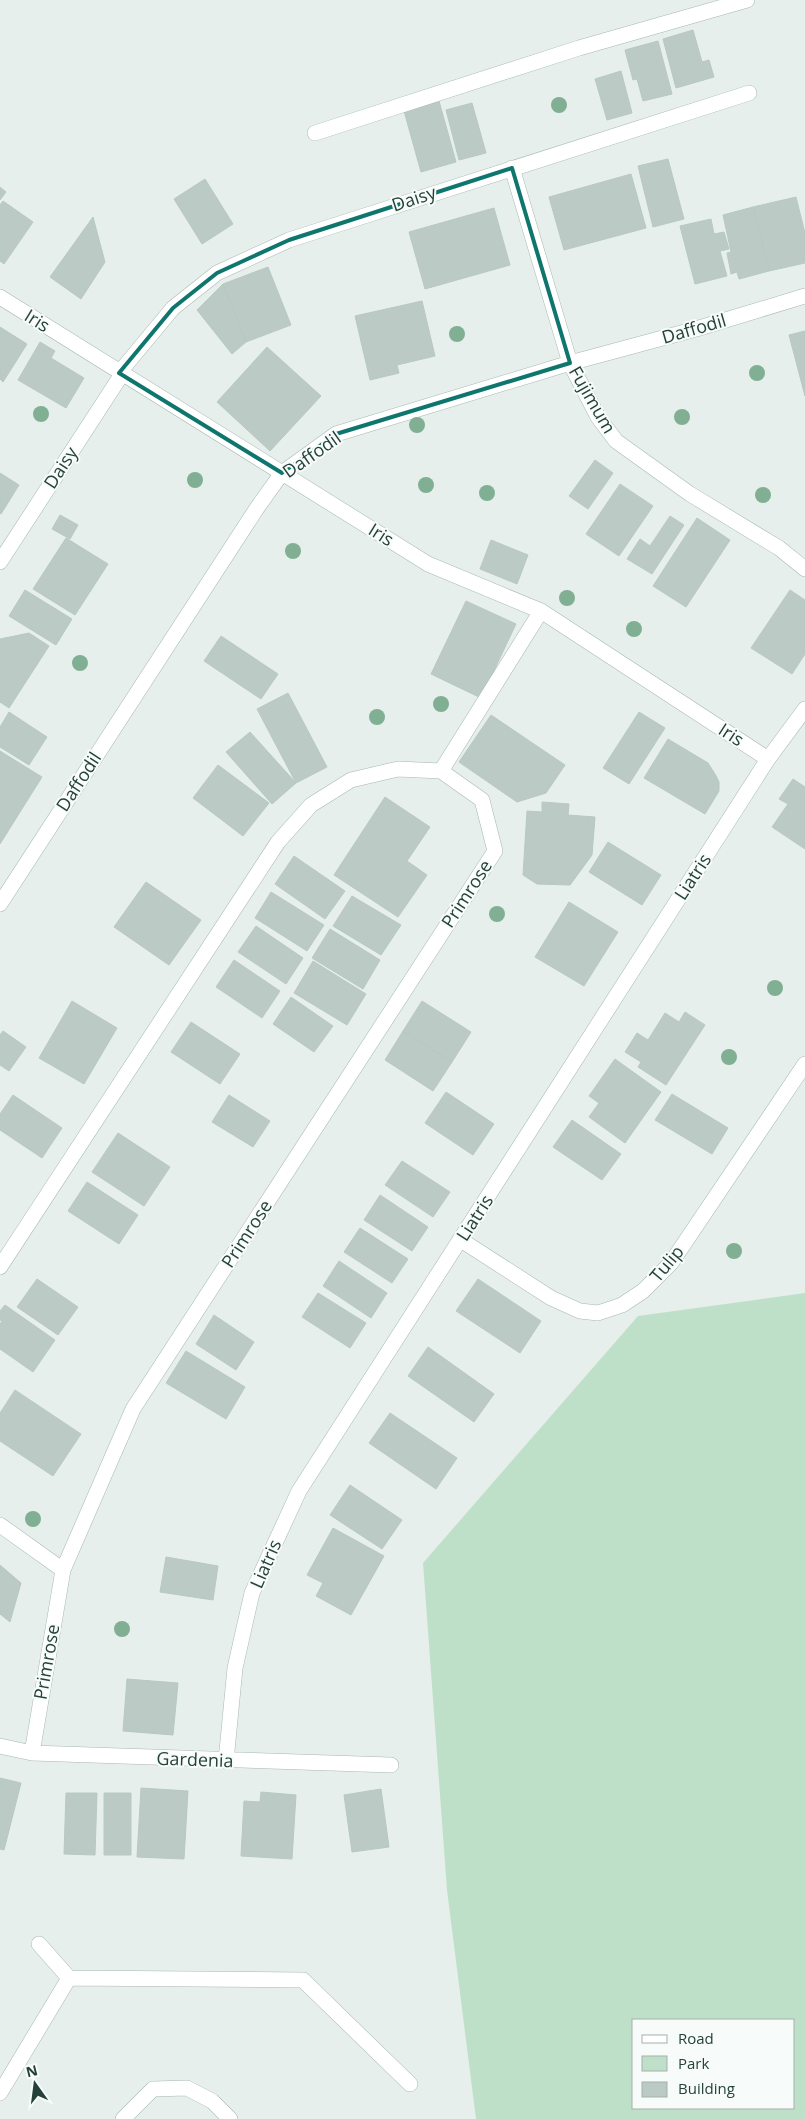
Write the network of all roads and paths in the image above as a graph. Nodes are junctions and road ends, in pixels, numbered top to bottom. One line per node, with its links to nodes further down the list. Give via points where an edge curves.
1 (746, 0): 3 (street, via 580,48)
2 (749, 93): 4 (street, Daisy)
3 (315, 133)
4 (512, 168): 7 (street, Fujimum); 8 (street, Daisy, via 289,240 217,273 173,308)
5 (805, 296): 7 (street, Daffodil)
6 (0, 297): 8 (street, Iris)
7 (570, 363): 9 (street, Daffodil, via 336,434); 11 (street, Fujimum, via 598,417 616,441 690,494 779,548)
8 (121, 373): 9 (street, Iris); 10 (street, Daisy)
9 (282, 473): 12 (street, Iris, via 428,564); 16 (street, Daffodil)
10 (0, 562)
11 (805, 568)
12 (541, 611): 14 (street, Iris); 15 (street)
13 (805, 709): 14 (street, Liatris)
14 (768, 759): 18 (street, Liatris)
15 (441, 771): 19 (street, via 398,769 351,780 311,805 278,842); 21 (street, Primrose, via 482,800 495,851 133,1409)
16 (0, 904)
17 (805, 1064): 18 (street, Tulip, via 671,1262 642,1291 622,1305 598,1313 580,1311 552,1298)
18 (461, 1240): 24 (street, Liatris, via 298,1491 252,1593 235,1668)
19 (0, 1267)
20 (0, 1525): 21 (street)
21 (63, 1570): 23 (street, Primrose)
22 (0, 1746): 23 (street, Gardenia)
23 (32, 1753): 24 (street, Gardenia)
24 (226, 1761): 25 (street, Gardenia)
25 (391, 1765)
26 (39, 1944): 27 (street)
27 (69, 1978): 28 (street, via 303,1980); 29 (street)
28 (410, 2084)
29 (0, 2092)
30 (123, 2119): 31 (street, via 153,2089 187,2088 212,2100)
31 (230, 2119)

